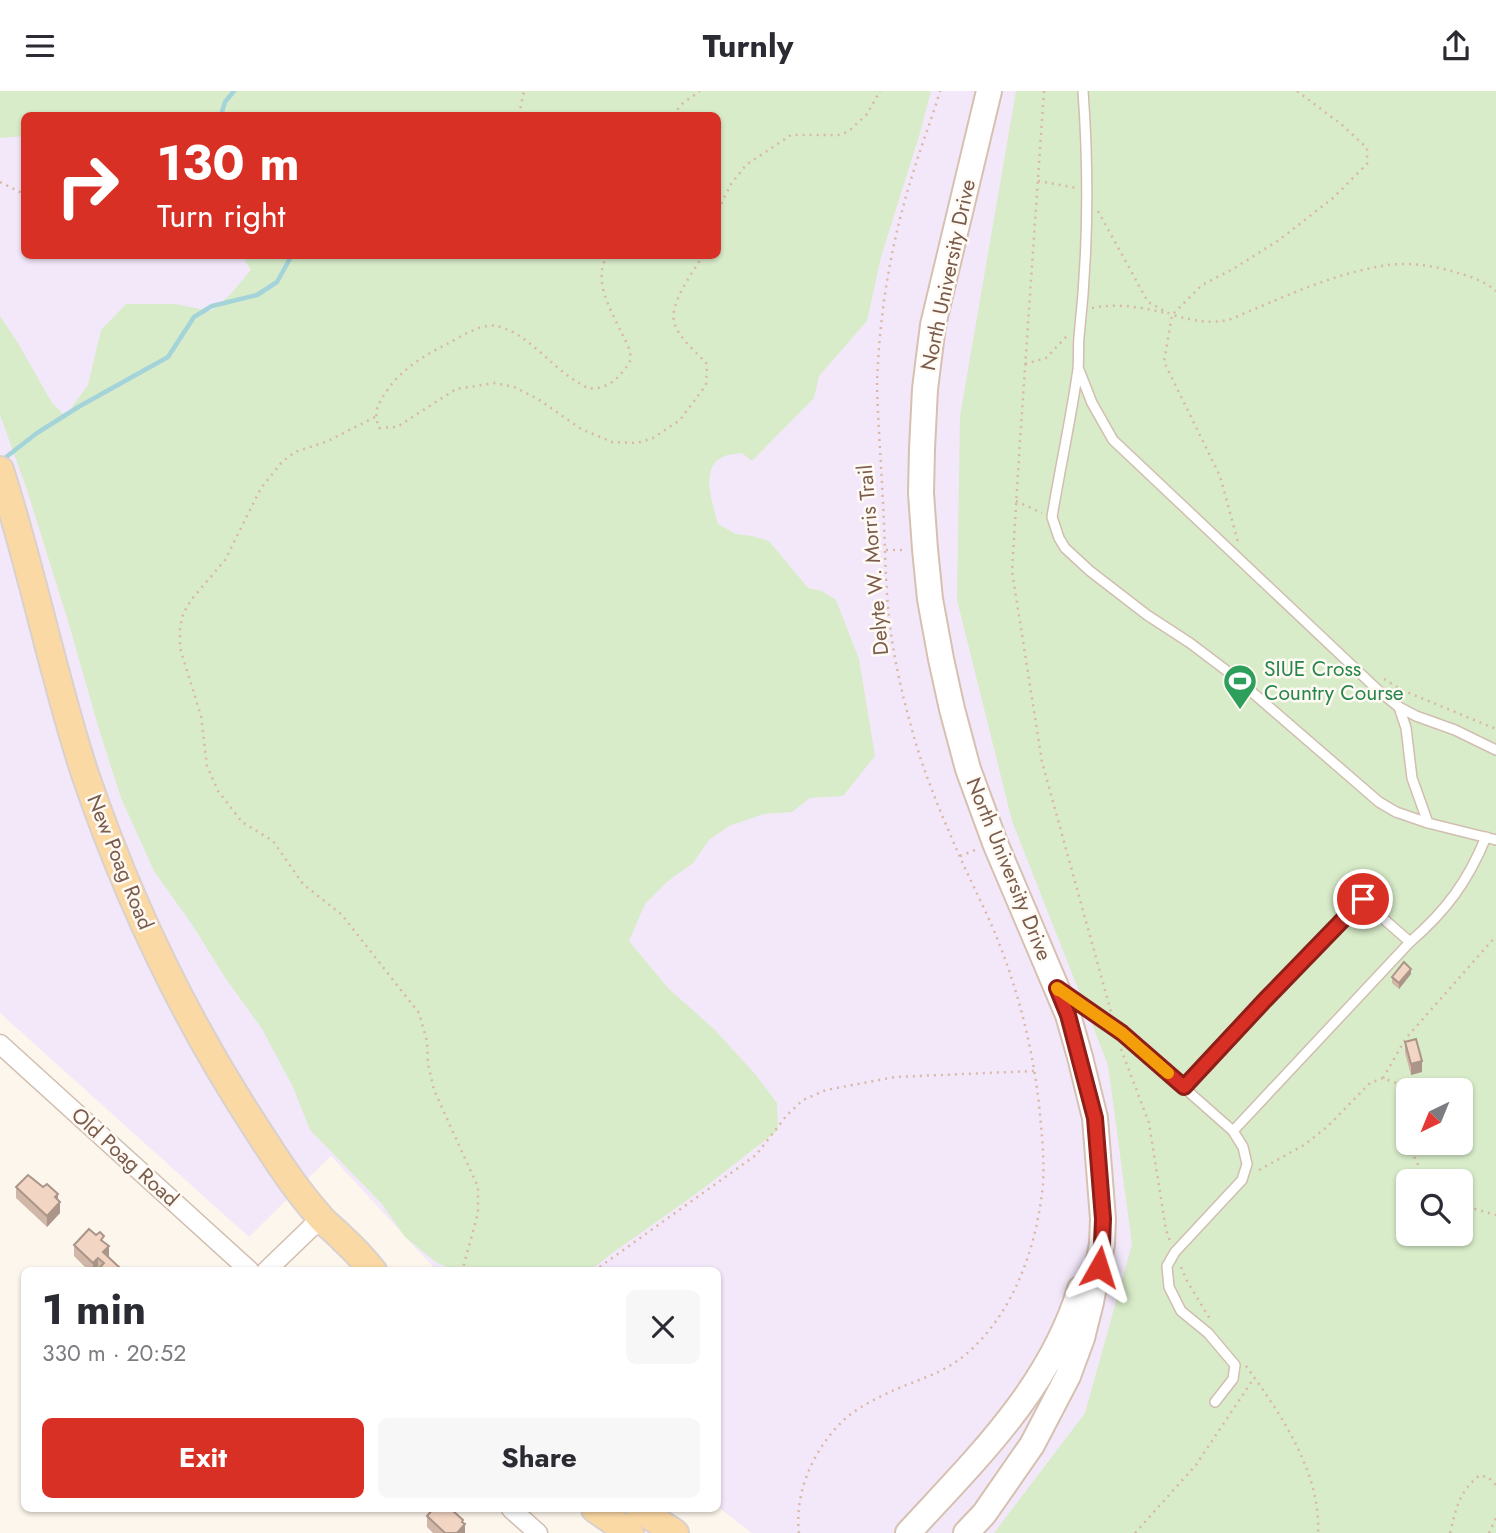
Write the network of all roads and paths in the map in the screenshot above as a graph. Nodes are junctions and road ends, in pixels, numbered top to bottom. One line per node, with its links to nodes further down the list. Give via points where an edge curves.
1 (524, 91): 9 (path)
2 (700, 91): 10 (path)
3 (880, 91): 15 (path, via 867,114 849,131 791,135 746,165)
4 (940, 91): 39 (path, Delyte W. Morris Trail, via 901,215 878,351 889,619 926,775 995,932)
5 (989, 91): 36 (main road, North University Drive, via 933,325 922,449 925,549 941,659 968,769)
6 (1044, 91): 11 (path)
7 (1083, 91): 13 (lane)
8 (1297, 91): 20 (path, via 1367,148 1367,164 1301,223 1202,285)
9 (520, 112)
10 (676, 112)
11 (1038, 180): 13 (path); 21 (path)
12 (0, 181): 14 (path)
13 (1087, 190): 19 (lane); 20 (path, via 1148,302)
14 (21, 192)
15 (721, 204)
16 (605, 259): 23 (path, via 603,292 630,349 630,362 616,380 590,389 514,332 494,325 431,351 407,369 390,387)
17 (701, 259): 23 (path, via 673,311 685,340 707,363 706,385 680,420 653,438 612,442 581,429 538,399 495,383 456,389 397,427 379,428)
18 (1496, 291): 20 (path, via 1466,275 1433,266 1390,265 1329,279 1216,323)
19 (1082, 315): 20 (path, via 1107,305); 21 (path, via 1046,358); 22 (lane)
20 (1172, 315): 27 (path, via 1164,362 1220,476)
21 (1025, 365): 25 (path)
22 (1078, 367): 26 (lane); 27 (lane, via 1113,440)
23 (375, 417): 54 (path, via 282,462 261,488 225,560 183,614 180,648 201,716 207,766 218,791 242,821 273,841 303,884 342,915 419,1013 434,1090 478,1187 478,1213)
24 (0, 470): 48 (main road, New Poag Road, via 84,770 139,914 235,1096)
25 (1016, 501): 26 (path); 37 (path, via 1012,571 1042,762)
26 (1052, 517): 32 (lane, via 1065,548 1090,571 1231,674 1379,802)
27 (1245, 566): 29 (lane)
28 (1380, 676): 30 (path, via 1402,690)
29 (1399, 707): 31 (lane); 32 (lane, via 1412,778)
30 (1496, 729)
31 (1496, 750)
32 (1428, 823): 33 (lane)
33 (1491, 839): 35 (lane, via 1450,903)
34 (1496, 936): 40 (path, via 1406,1038)
35 (1410, 941): 42 (lane, via 1363,899); 43 (lane)
36 (1057, 988): 37 (lane); 45 (main road, North University Drive, via 1095,1118)
37 (1115, 1028): 42 (lane); 49 (path, via 1149,1123 1166,1230)
38 (0, 1044): 50 (street, Old Poag Road)
39 (1034, 1070): 55 (path, via 895,1077 826,1090 803,1100 756,1155); 68 (path, Delyte W. Morris Trail, via 1043,1182 1033,1241 1008,1303 963,1357 942,1371 867,1403 834,1430 807,1474)
40 (1383, 1078): 41 (path); 44 (path, via 1370,1083 1304,1146)
41 (1396, 1083)
42 (1184, 1087): 43 (lane)
43 (1233, 1131): 44 (lane, via 1247,1164)
44 (1242, 1180): 49 (lane)
45 (1100, 1189): 69 (main road, North University Drive, via 1079,1294 1048,1364 1001,1431); 70 (main road, North University Drive, via 1099,1267 1068,1376 1025,1456)
46 (1473, 1208): 47 (path)
47 (1496, 1215)
48 (321, 1218): 51 (street); 52 (main road, New Poag Road); 53 (main road, New Poag Road)
49 (1175, 1252): 56 (path); 59 (lane, via 1167,1266 1169,1286 1181,1311 1208,1333 1235,1365 1233,1379)
50 (246, 1267)
51 (270, 1267)
52 (351, 1267)
53 (369, 1267)
54 (463, 1267)
55 (600, 1267)
56 (1213, 1322)
57 (1246, 1367): 58 (path)
58 (1254, 1378): 71 (path, via 1196,1465); 72 (path, via 1294,1439 1309,1476)
59 (1215, 1402)
60 (1496, 1485): 73 (path, via 1480,1475 1467,1485)
61 (514, 1512): 65 (street)
62 (599, 1512): 66 (main road)
63 (644, 1512): 67 (main road)
64 (1496, 1518): 74 (path)
65 (538, 1533)
66 (630, 1533)
67 (675, 1533)
68 (799, 1533)
69 (908, 1533)
70 (966, 1533)
71 (1135, 1533)
72 (1318, 1533)
73 (1450, 1533)
74 (1489, 1533)

